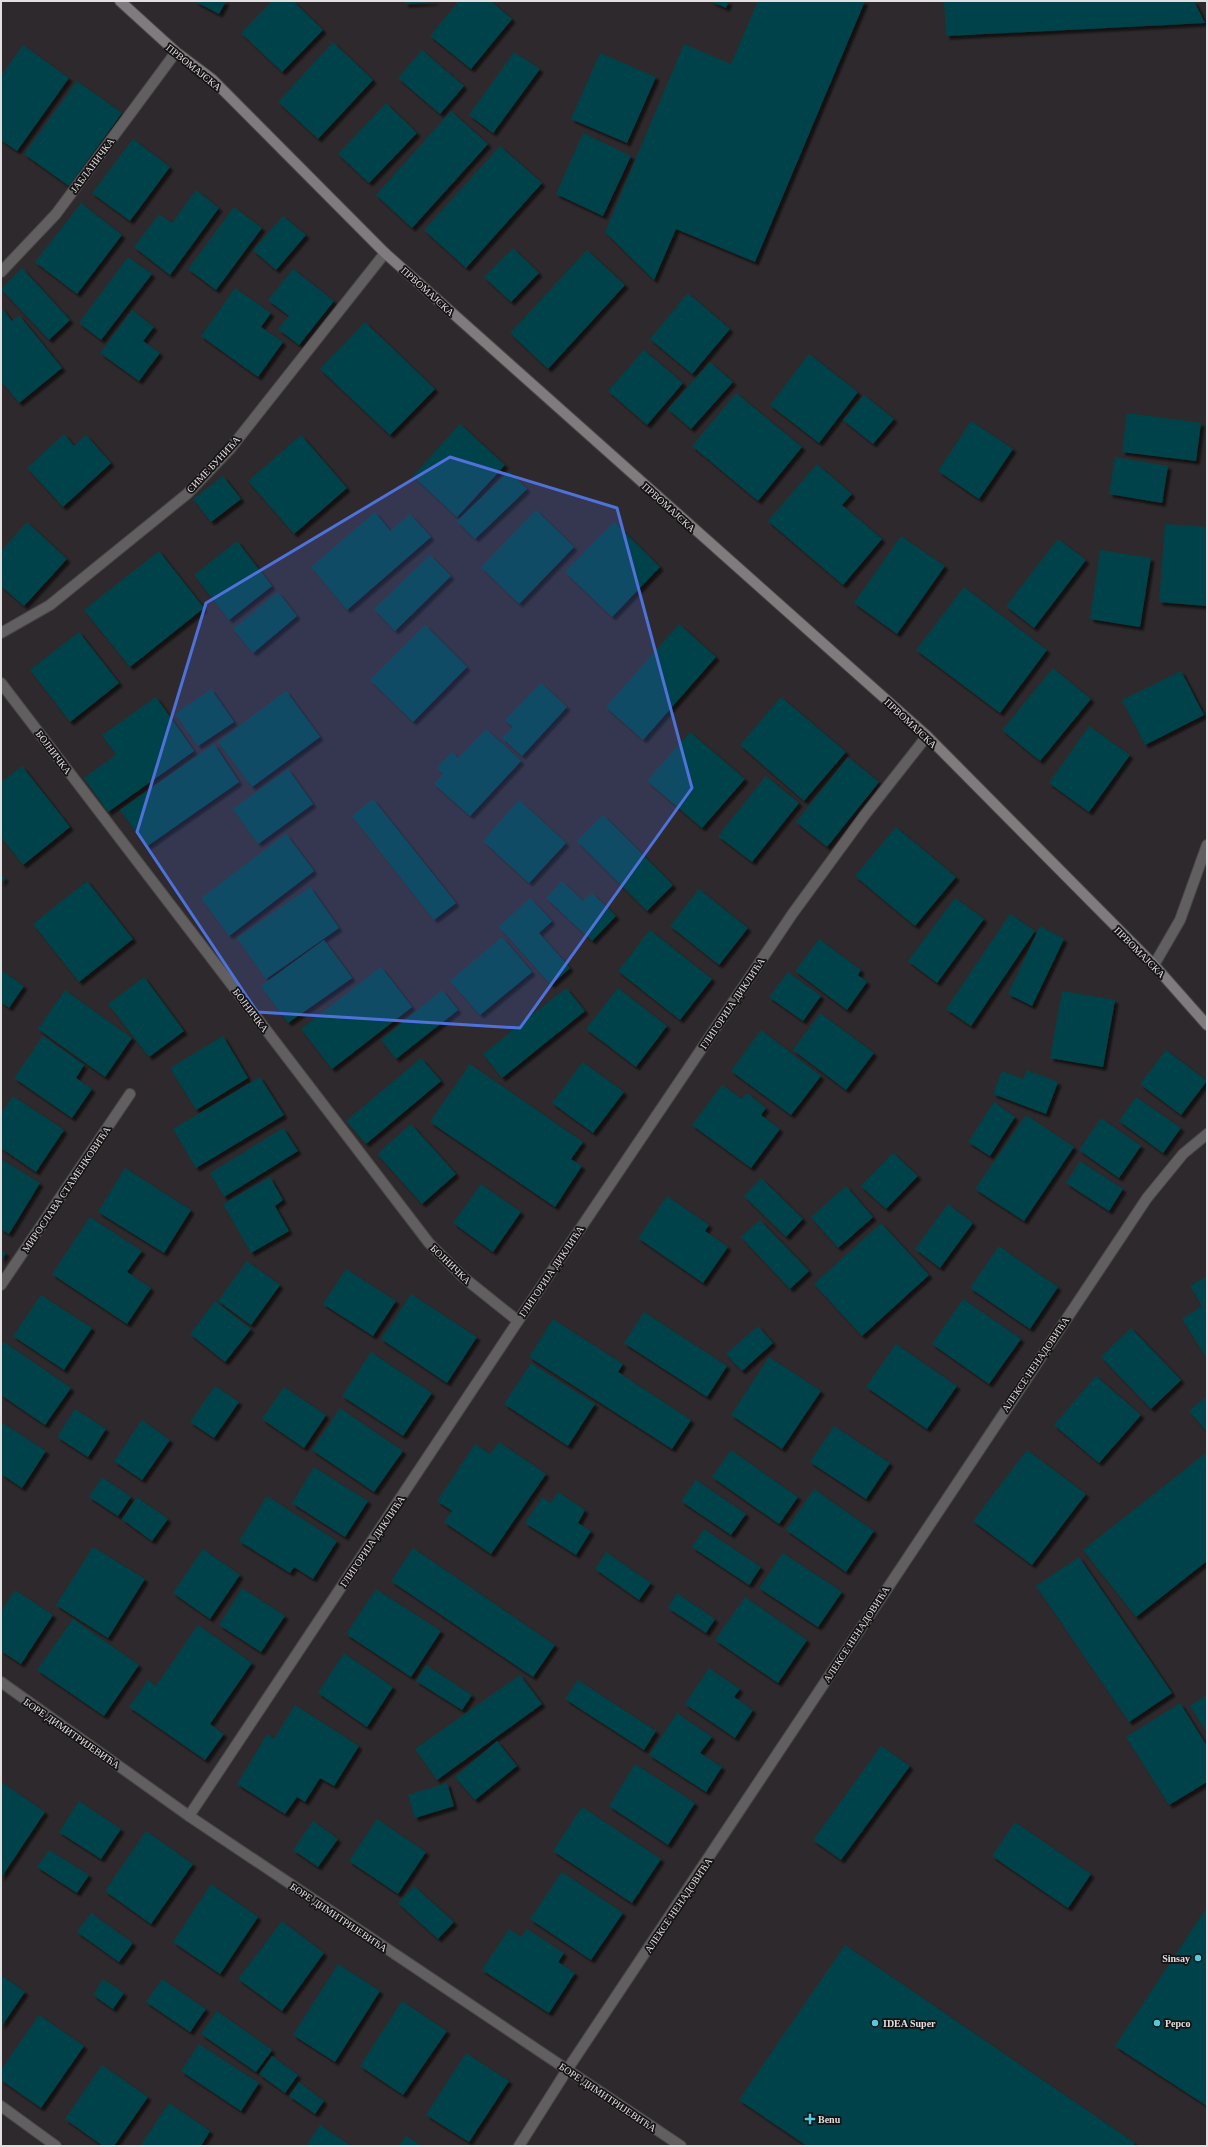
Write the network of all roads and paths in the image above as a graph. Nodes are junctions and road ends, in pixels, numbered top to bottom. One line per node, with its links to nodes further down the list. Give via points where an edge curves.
1 (120, 1): 2 (main road, ПРВОМАЈСКА)
2 (176, 52): 3 (main road, ПРВОМАЈСКА, via 212,79); 4 (street, ЈАБЛАНИЧКА, via 56,214)
3 (385, 253): 5 (street, СИМЕ БУНИЋА, via 230,449 187,494 50,605); 7 (main road, ПРВОМАЈСКА)
4 (1, 272)
5 (1, 633)
6 (1, 683): 14 (street, БОЈНИЧКА, via 429,1243 463,1277)
7 (927, 736): 9 (main road, ПРВОМАЈСКА); 14 (street, ГЛИГОРИЈА ДИКЛИЋА, via 793,913)
8 (1207, 845): 9 (street, via 1180,920)
9 (1154, 965): 10 (main road, ПРВОМАЈСКА)
10 (1207, 1025)
11 (130, 1094): 13 (street, МИРОСЛАВА СТАМЕНКОВИЋА)
12 (1207, 1134): 17 (street, АЛЕКСЕ НЕНАДОВИЋА, via 1183,1154 1147,1198)
13 (1, 1285)
14 (518, 1321): 16 (street, ГЛИГОРИЈА ДИКЛИЋА)
15 (1, 1682): 16 (street, БОРЕ ДИМИТРИЈЕВИЋА)
16 (189, 1816): 17 (street, БОРЕ ДИМИТРИЈЕВИЋА)
17 (567, 2070): 20 (street, АЛЕКСЕ НЕНАДОВИЋА); 21 (street, БОРЕ ДИМИТРИЈЕВИЋА)
18 (1, 2106): 19 (street)
19 (56, 2146)
20 (520, 2146)
21 (681, 2146)

